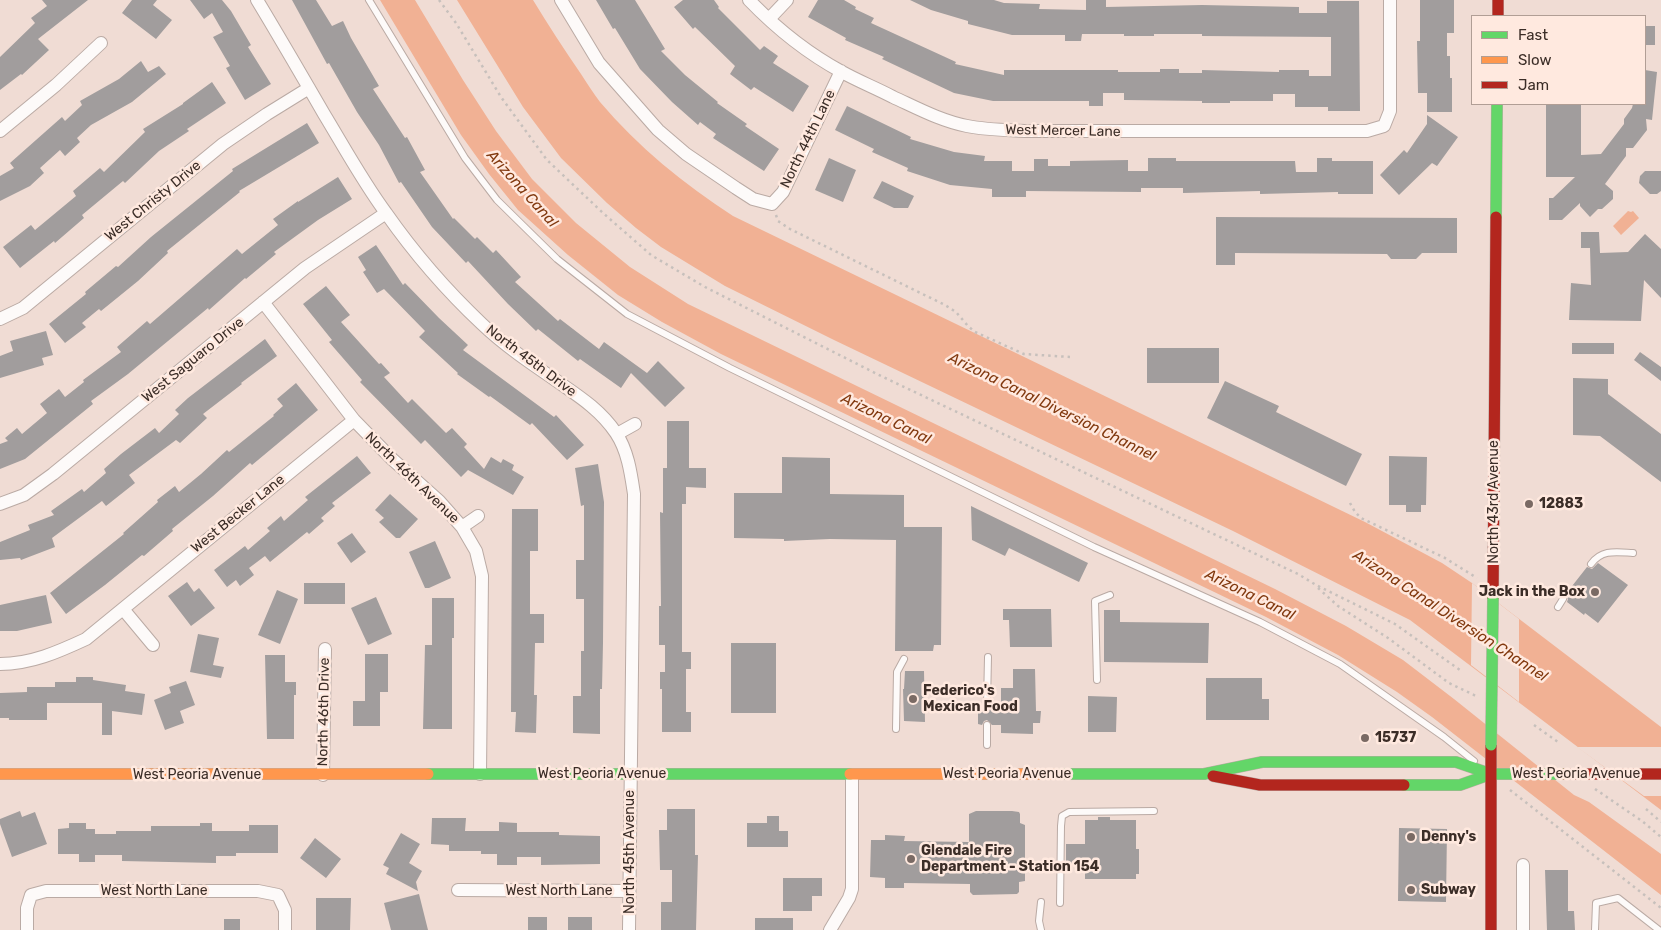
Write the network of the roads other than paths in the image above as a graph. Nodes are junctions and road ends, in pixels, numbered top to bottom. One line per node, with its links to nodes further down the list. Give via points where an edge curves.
1 (257, 0): 12 (street, North 45th Drive)
2 (369, 0): 43 (lane, via 465,158 498,200 557,259 627,314 1094,547 1260,622 1340,664)
3 (561, 0): 11 (street, North 44th Lane, via 599,63 658,130 686,154 736,188 772,204 783,192)
4 (749, 0): 9 (street, West Mercer Lane)
5 (786, 0): 9 (street)
6 (1390, 0): 11 (street, West Mercer Lane, via 1390,111 1384,126 1367,131 986,130 936,116)
7 (1498, 0): 8 (main road)
8 (1498, 15)
9 (769, 19): 11 (street, West Mercer Lane, via 810,52)
10 (101, 43): 14 (street)
11 (841, 71)
12 (309, 88): 15 (street, North 45th Drive); 17 (street, West Christy Drive, via 223,144 23,308)
13 (1497, 105): 43 (main road, North 43rd Avenue, bridge)
14 (0, 131)
15 (386, 214): 16 (street, West Saguaro Drive, via 305,268); 20 (street, North 45th Drive, via 483,325 515,353 590,404)
16 (263, 302): 18 (street, North 46th Avenue); 21 (street, West Saguaro Drive, via 53,474 24,495)
17 (0, 319)
18 (354, 420): 23 (street, North 46th Avenue); 29 (street, West Becker Lane)
19 (635, 424): 20 (street)
20 (617, 434): 46 (street, North 45th Drive, via 632,474 634,494)
21 (0, 504)
22 (478, 516): 23 (street)
23 (462, 527): 41 (street, North 46th Avenue, via 476,551 482,576)
24 (1633, 553): 25 (lane, via 1603,553)
25 (1591, 564)
26 (1110, 595): 35 (lane, via 1095,601)
27 (1564, 599): 28 (lane)
28 (1558, 607)
29 (124, 609): 30 (street); 34 (street, West Becker Lane, via 86,639 50,656)
30 (153, 645)
31 (325, 649): 45 (street, North 46th Drive)
32 (988, 657): 36 (lane)
33 (904, 659): 38 (lane, via 897,672)
34 (0, 664)
35 (1097, 680)
36 (987, 704)
37 (987, 725): 39 (lane)
38 (896, 729)
39 (987, 745)
40 (0, 774): 45 (main road, West Peoria Avenue)
41 (480, 774): 45 (main road, West Peoria Avenue); 46 (main road, West Peoria Avenue)
42 (1204, 774): 43 (main road, West Peoria Avenue, via 1260,785 1460,785); 43 (main road, West Peoria Avenue, via 1262,762 1456,762); 47 (main road, West Peoria Avenue)
43 (1491, 774): 44 (main road, West Peoria Avenue, bridge); 59 (main road, North 43rd Avenue)
44 (1661, 774)
45 (323, 775)
46 (630, 775): 47 (main road, West Peoria Avenue); 51 (street, North 45th Avenue)
47 (852, 775): 57 (street, via 852,889)
48 (1154, 811): 53 (lane, via 1069,812 1062,816)
49 (1523, 865): 60 (street)
50 (458, 890): 51 (street, West North Lane)
51 (629, 891): 56 (street, North 45th Avenue)
52 (1041, 902): 58 (lane)
53 (1060, 902)
54 (27, 930): 55 (street, West North Lane, via 31,895 46,891 258,891 278,895 285,910)
55 (285, 930)
56 (629, 930)
57 (830, 930)
58 (1041, 930)
59 (1491, 930)
60 (1523, 930)
61 (1595, 930): 62 (lane, via 1596,903 1618,898)
62 (1659, 930)

